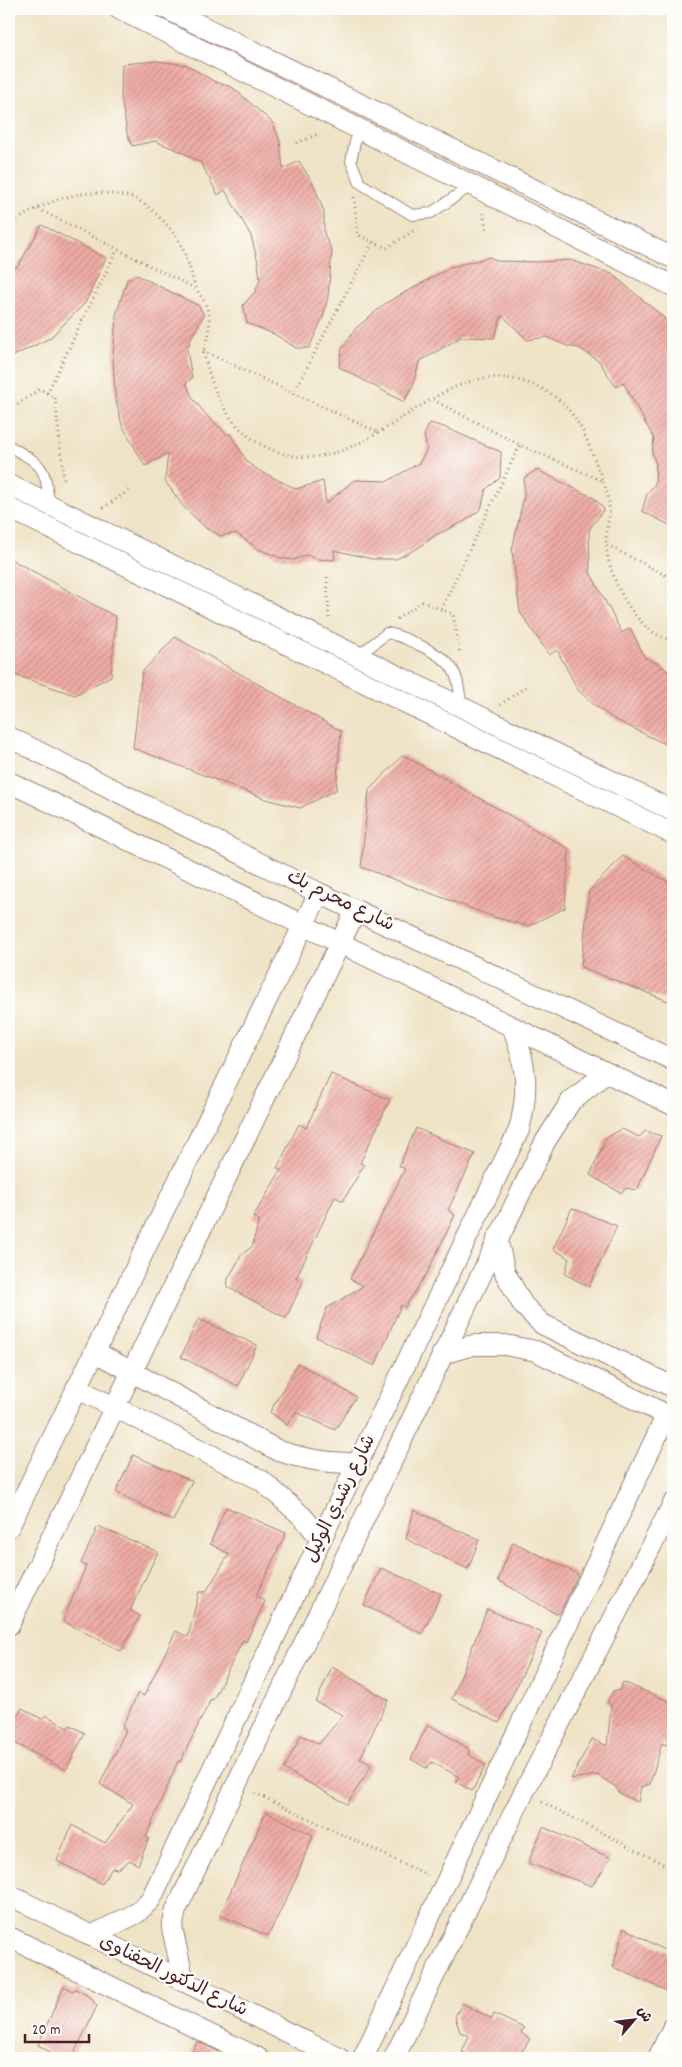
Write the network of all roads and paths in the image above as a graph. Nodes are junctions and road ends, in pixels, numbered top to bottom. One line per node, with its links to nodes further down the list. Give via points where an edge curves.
1 (119, 9): 3 (street)
2 (166, 9): 9 (street)
3 (358, 128): 4 (street); 4 (lane, via 352,161 360,183 412,215 431,213)
4 (472, 185): 10 (street)
5 (38, 210): 6 (path); 8 (path); 11 (path, via 68,195 103,192 135,198 159,216 176,236 189,260)
6 (9, 226)
7 (373, 242): 14 (path)
8 (117, 250): 11 (path); 13 (path)
9 (673, 258)
10 (673, 286)
11 (196, 289): 12 (path, via 205,303 211,329)
12 (203, 351): 14 (path); 17 (path, via 211,384 227,414 250,438 280,454 313,456 346,451)
13 (47, 394): 16 (path, via 40,389); 25 (path, via 55,398)
14 (293, 394): 17 (path)
15 (433, 400): 17 (path); 18 (path); 20 (path, via 462,385 489,377 518,380 543,389 561,400 579,420)
16 (9, 410)
17 (378, 433)
18 (520, 445): 20 (path); 29 (path)
19 (9, 446): 23 (lane, via 38,463 48,486)
20 (603, 481): 26 (path, via 609,504)
21 (9, 485): 23 (street)
22 (132, 489): 25 (path)
23 (48, 504): 25 (street)
24 (9, 508): 39 (street)
25 (75, 517): 31 (street)
26 (606, 544): 28 (path); 30 (path, via 614,580 630,608 652,632)
27 (327, 577): 31 (path)
28 (673, 579)
29 (441, 609)
30 (673, 641)
31 (330, 642): 32 (street)
32 (358, 656): 34 (street); 34 (lane, via 387,633 442,656 456,678)
33 (528, 685): 35 (path)
34 (461, 707): 35 (street)
35 (482, 717): 38 (street)
36 (9, 737): 40 (street, شارع محرم بك)
37 (9, 782): 42 (street, شارع محرم بك)
38 (673, 811)
39 (673, 834)
40 (319, 893): 41 (street, شارع محرم بك); 42 (street)
41 (356, 910): 43 (street); 45 (street, شارع محرم بك)
42 (302, 925): 43 (street, شارع محرم بك); 51 (street)
43 (342, 943): 44 (street, شارع محرم بك); 53 (street)
44 (514, 1028): 46 (street, شارع محرم بك); 48 (street, شارع رشدي الوكيل, via 526,1077 526,1103)
45 (673, 1060)
46 (606, 1073): 47 (street, شارع محرم بك); 49 (street, شارع رشدي الوكيل, via 571,1101)
47 (673, 1105)
48 (519, 1130): 49 (street); 58 (street, شارع رشدي الوكيل)
49 (545, 1142): 50 (street, شارع رشدي الوكيل)
50 (497, 1238): 52 (street, شارع رشدي الوكيل); 54 (street, via 505,1273 523,1305 542,1324)
51 (95, 1352): 53 (street); 55 (street)
52 (442, 1354): 57 (street, via 473,1345 505,1345 536,1351); 63 (street, شارع رشدي الوكيل)
53 (132, 1372): 56 (street); 58 (street, via 279,1451 323,1462)
54 (673, 1387)
55 (76, 1388): 56 (street); 60 (street)
56 (115, 1408): 61 (street, via 261,1480 303,1517); 62 (street)
57 (670, 1416): 66 (street)
58 (359, 1464): 61 (street, شارع رشدي الوكيل)
59 (673, 1504): 64 (street)
60 (9, 1527)
61 (321, 1539): 68 (street, شارع رشدي الوكيل, via 152,1899 137,1913)
62 (9, 1625)
63 (236, 1784): 66 (path); 70 (street, شارع رشدي الوكيل, via 176,1910 172,1928)
64 (524, 1792): 65 (path); 75 (street)
65 (673, 1869)
66 (446, 1884): 74 (street)
67 (9, 1894): 68 (street, شارع الدكتور الحفناوى)
68 (91, 1936): 70 (street, شارع الدكتور الحفناوى)
69 (9, 1937): 72 (street, شارع الدكتور الحفناوى)
70 (184, 1982): 73 (street, شارع الدكتور الحفناوى)
71 (673, 2027): 76 (street)
72 (258, 2058)
73 (338, 2058)
74 (364, 2058)
75 (394, 2058)
76 (658, 2058)

